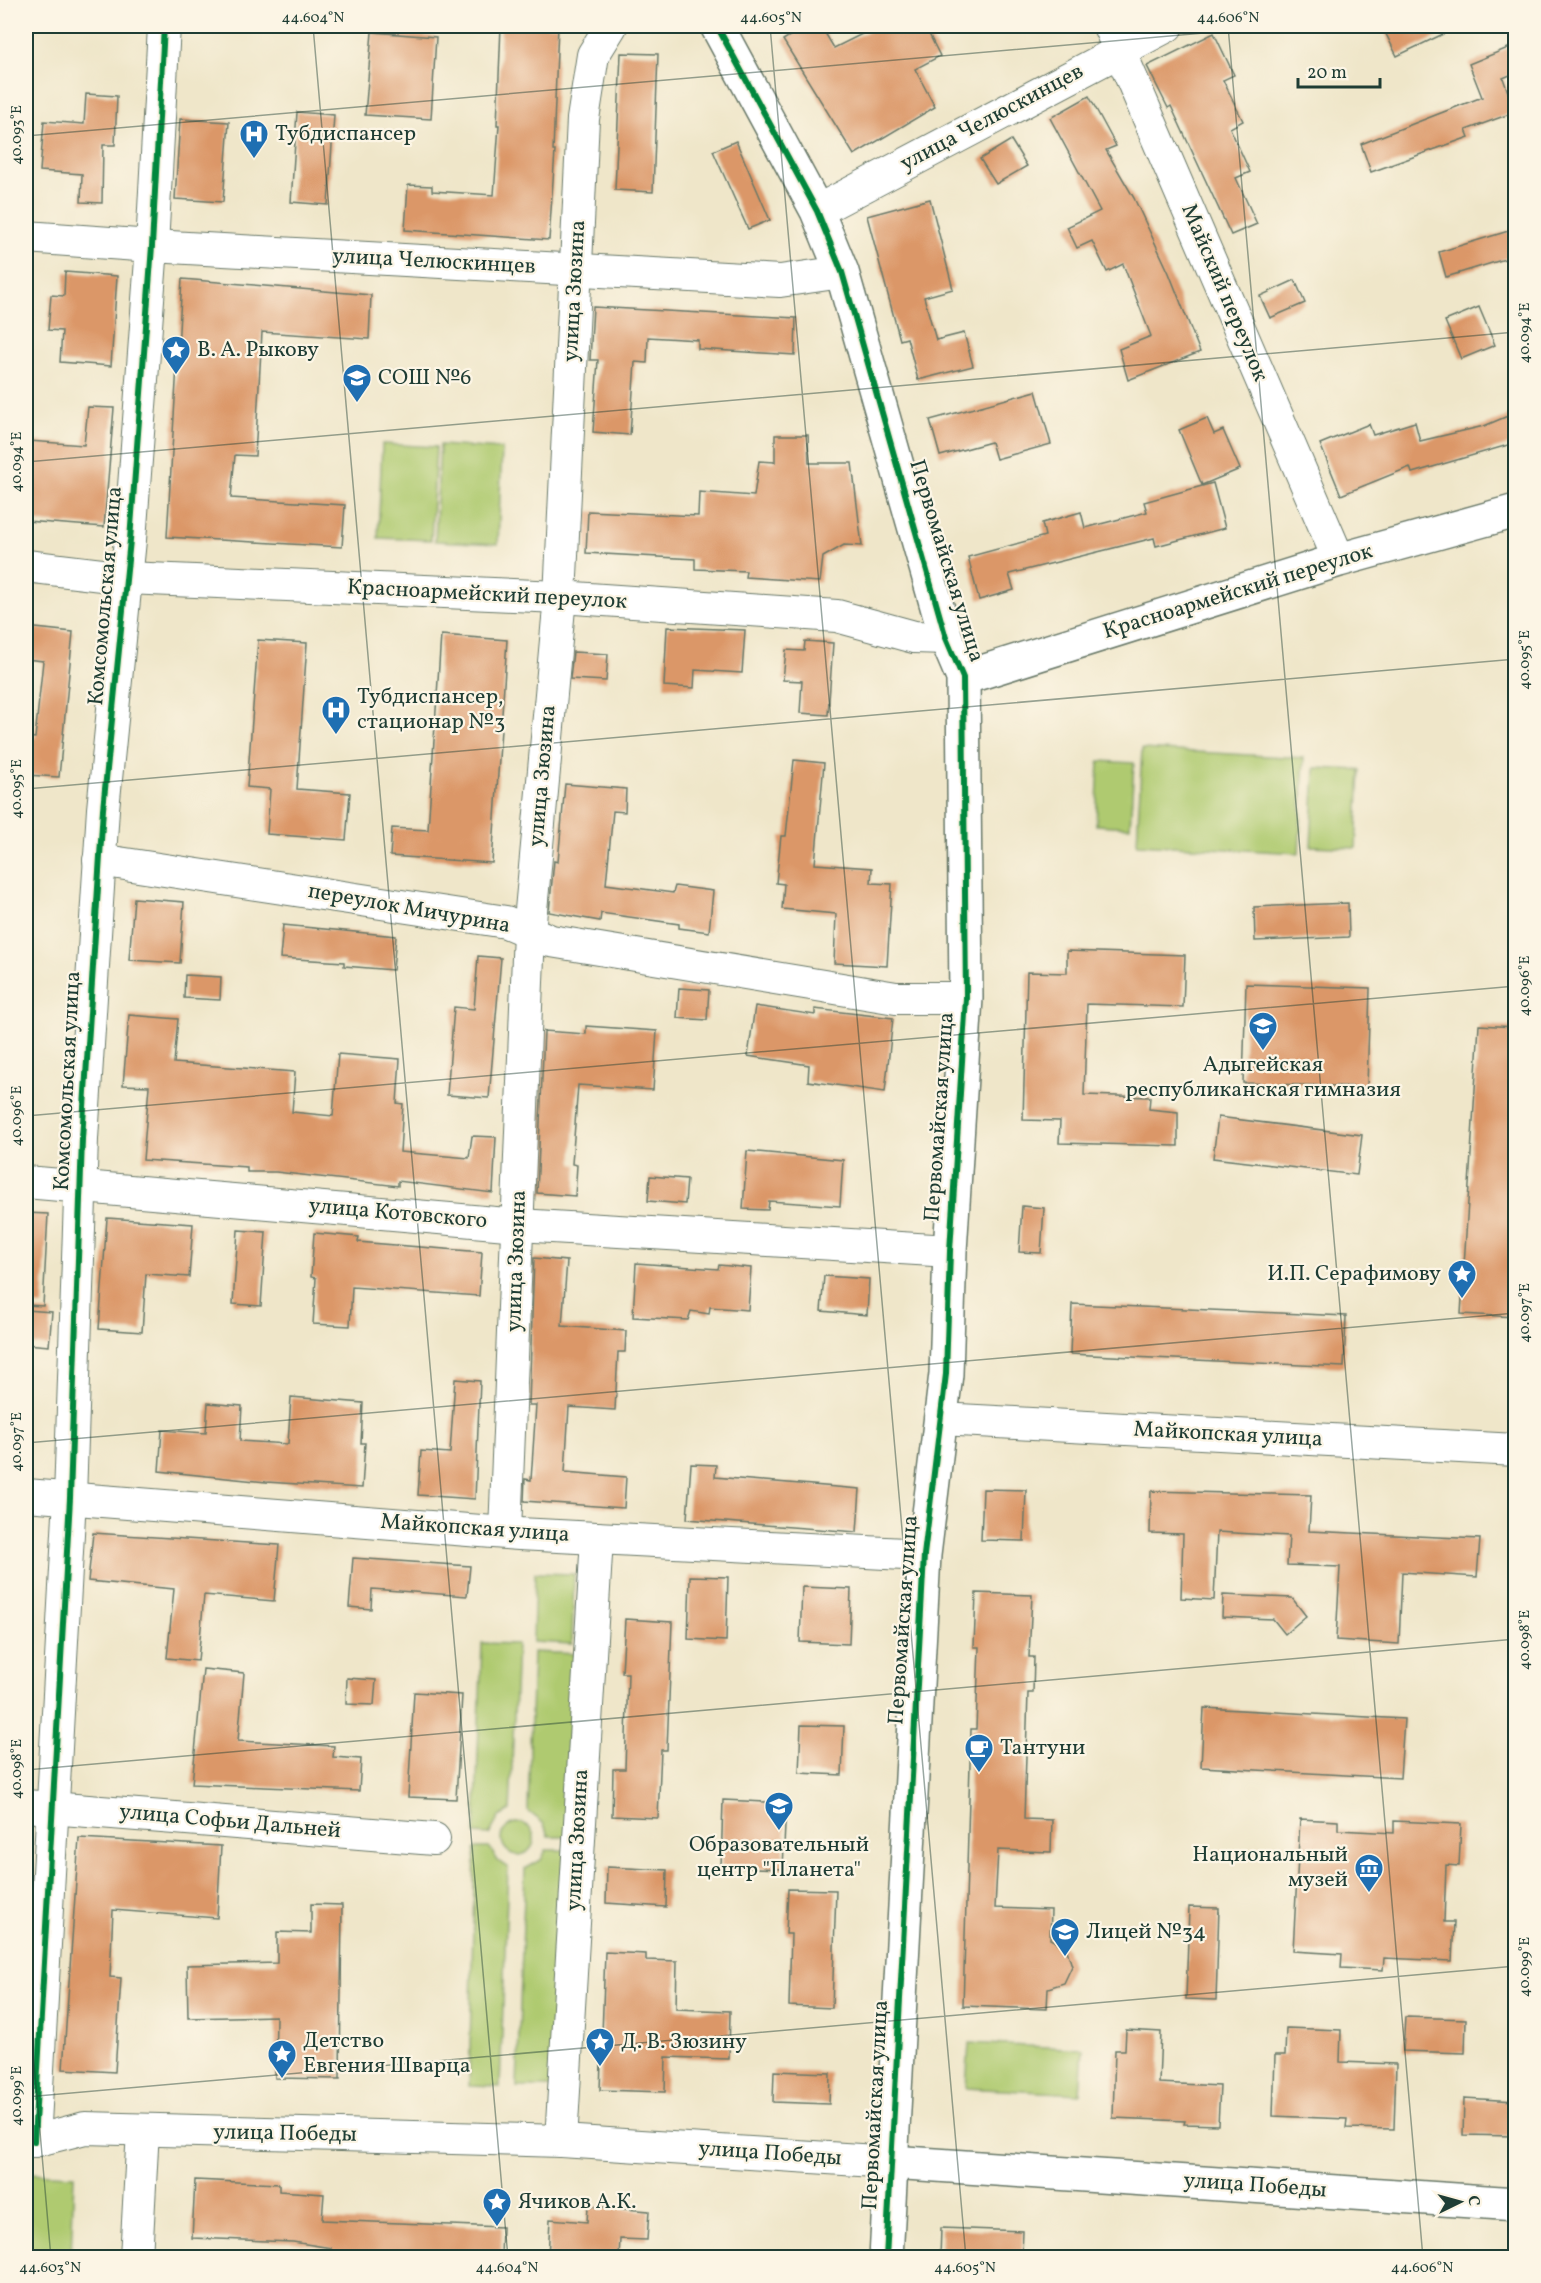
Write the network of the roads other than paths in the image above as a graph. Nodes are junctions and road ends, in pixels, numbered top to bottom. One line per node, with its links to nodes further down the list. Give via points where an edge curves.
1 (164, 26): 8 (street, Комсомольская улица)
2 (611, 26): 9 (street, улица Зюзина, via 593,55 583,119)
3 (717, 26): 6 (street, Первомайская улица)
4 (1167, 26): 5 (street, улица Челюскинцев)
5 (1114, 38): 6 (street, улица Челюскинцев); 12 (street, Майский переулок)
6 (817, 211): 10 (street, Первомайская улица)
7 (26, 237): 8 (street, улица Челюскинцев)
8 (152, 246): 9 (street, улица Челюскинцев); 14 (street, Комсомольская улица)
9 (577, 270): 10 (street, улица Челюскинцев, via 780,281); 15 (street, улица Зюзина)
10 (842, 272): 16 (street, Первомайская улица)
11 (1515, 511): 12 (street, Красноармейский переулок)
12 (1339, 560): 17 (street, Красноармейский переулок)
13 (26, 566): 14 (street, Красноармейский переулок)
14 (127, 578): 15 (street, Красноармейский переулок); 18 (street, Комсомольская улица)
15 (560, 597): 16 (street, Красноармейский переулок, via 837,616 914,637); 19 (street, улица Зюзина)
16 (946, 638): 17 (street, Первомайская улица)
17 (963, 678): 20 (street, Первомайская улица)
18 (99, 860): 19 (street, переулок Мичурина, via 506,922); 22 (street, Комсомольская улица)
19 (529, 932): 20 (street, переулок Мичурина, via 551,941 896,998); 23 (street, улица Зюзина)
20 (966, 998): 24 (street, Первомайская улица)
21 (26, 1182): 22 (street, улица Котовского)
22 (79, 1186): 23 (street, улица Котовского); 28 (street, Комсомольская улица)
23 (519, 1225): 24 (street, улица Котовского); 29 (street, улица Зюзина)
24 (950, 1251): 25 (street, Первомайская улица, via 946,1374)
25 (940, 1419): 26 (street, Майкопская улица); 31 (street, Первомайская улица)
26 (1515, 1450)
27 (26, 1495): 28 (street, Майкопская улица)
28 (70, 1498): 29 (street, Майкопская улица); 32 (street, Комсомольская улица)
29 (505, 1532): 30 (street, Майкопская улица)
30 (597, 1538): 31 (street, Майкопская улица); 36 (street, улица Зюзина)
31 (924, 1555): 37 (street, Первомайская улица)
32 (39, 1807): 33 (street, улица Софьи Дальней); 35 (street, Комсомольская улица)
33 (434, 1839)
34 (143, 2130): 35 (street, улица Победы, via 85,2128); 36 (street, улица Победы); 39 (street)
35 (30, 2140)
36 (561, 2141): 37 (street, улица Победы)
37 (891, 2162): 38 (street, улица Победы); 40 (street, Первомайская улица)
38 (1515, 2204)
39 (136, 2258)
40 (886, 2258)

